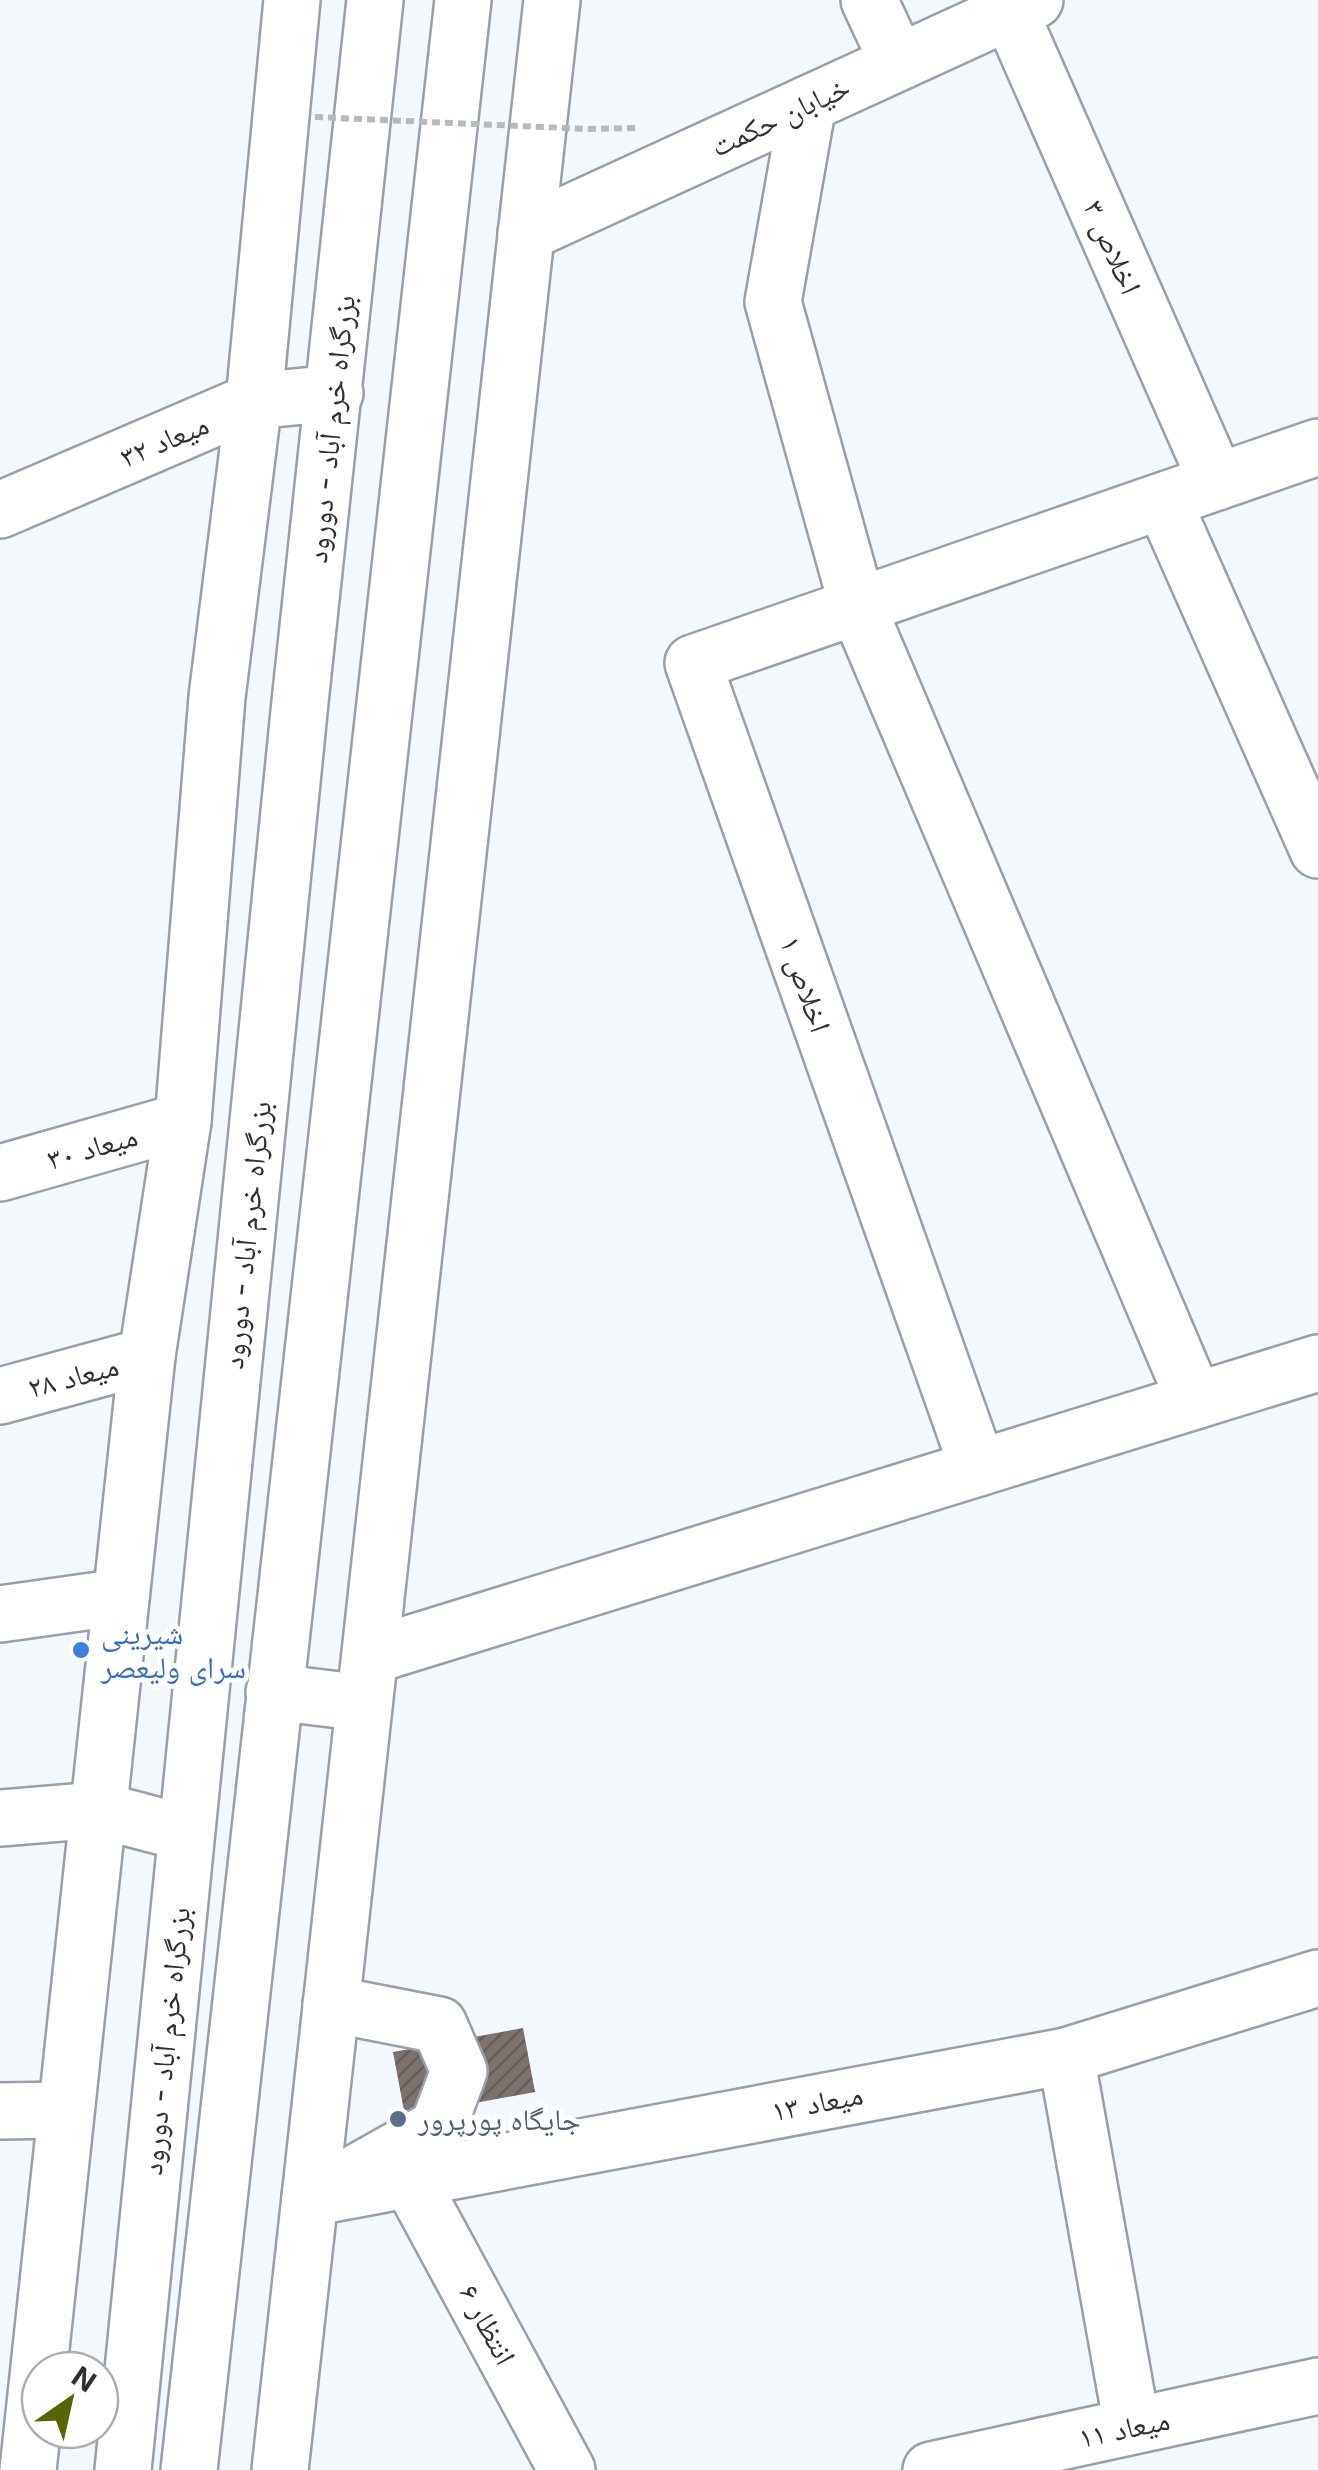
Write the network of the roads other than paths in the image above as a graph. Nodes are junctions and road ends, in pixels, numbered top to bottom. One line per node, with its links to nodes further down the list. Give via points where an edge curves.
1 (292, 0): 11 (main road)
2 (375, 0): 10 (main road, بزرگراه خرم آباد - دورود)
3 (463, 0): 28 (main road)
4 (552, 0): 9 (main road)
5 (869, 0): 7 (main road)
6 (1022, 6): 7 (main road, خیابان حکمت); 13 (main road, اخلاص ۳)
7 (898, 62): 8 (main road, خیابان حکمت)
8 (808, 104): 9 (main road, خیابان حکمت); 16 (main road, via 773,302)
9 (526, 233): 27 (main road)
10 (334, 393): 11 (main road, میعاد ۳۲); 31 (main road, بزرگراه خرم آباد - دورود)
11 (254, 402): 15 (main road, میعاد ۳۲); 18 (main road, via 217,697)
12 (1318, 446): 13 (main road)
13 (1217, 482): 14 (main road)
14 (1162, 501): 16 (main road); 17 (main road)
15 (0, 510)
16 (858, 608): 23 (main road); 24 (main road, اخلاص ۱, via 693,663)
17 (1318, 850)
18 (183, 1121): 19 (main road, میعاد ۳۰); 20 (main road)
19 (0, 1173)
20 (147, 1356): 22 (main road, میعاد ۲۸); 25 (main road)
21 (1318, 1364): 23 (main road)
22 (0, 1396)
23 (1195, 1401): 24 (main road)
24 (978, 1468): 27 (main road)
25 (121, 1598): 26 (main road); 29 (main road)
26 (0, 1614)
27 (367, 1679): 28 (main road); 33 (main road)
28 (274, 1692): 44 (main road)
29 (98, 1810): 30 (main road); 31 (main road); 35 (main road)
30 (0, 1818)
31 (186, 1834): 43 (main road, بزرگراه خرم آباد - دورود)
32 (1318, 1978): 34 (main road, میعاد ۱۳)
33 (331, 2004): 38 (main road); 38 (main road, via 439,2026 460,2071 438,2126)
34 (1066, 2056): 37 (main road, میعاد ۱۳); 41 (main road)
35 (66, 2110): 36 (main road); 40 (main road)
36 (0, 2111)
37 (408, 2178): 38 (main road, میعاد ۱۳); 46 (main road, انتظار ۶)
38 (310, 2198): 45 (main road)
39 (1318, 2386): 41 (main road, میعاد ۱۱)
40 (17, 2414): 42 (main road)
41 (1132, 2426): 47 (main road, میعاد ۱۱)
42 (28, 2470)
43 (122, 2470)
44 (189, 2470)
45 (280, 2470)
46 (567, 2470)
47 (931, 2470)

